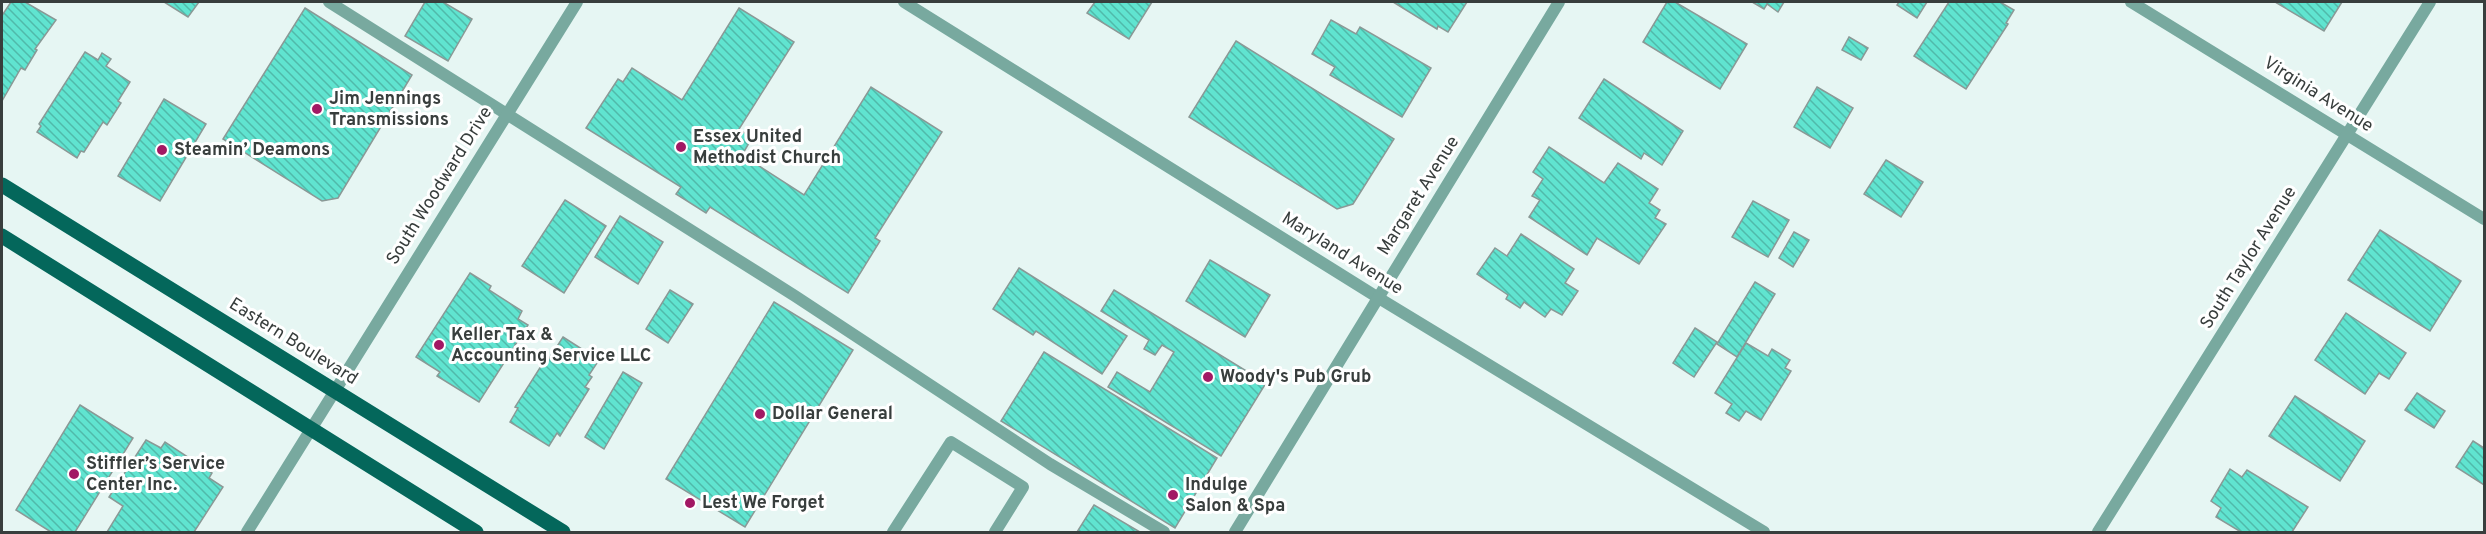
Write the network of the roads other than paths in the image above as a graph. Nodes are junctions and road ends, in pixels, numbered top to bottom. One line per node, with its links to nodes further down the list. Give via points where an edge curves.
1 (329, 2): 7 (street)
2 (577, 2): 7 (street, South Woodward Drive)
3 (904, 2): 12 (street, Maryland Avenue)
4 (1559, 2): 12 (street, Margaret Avenue)
5 (2132, 2): 8 (street, Virginia Avenue)
6 (2430, 2): 8 (street, South Taylor Avenue)
7 (508, 112): 13 (street, South Woodward Drive); 20 (street, via 1050,464)
8 (2347, 134): 10 (street, Virginia Avenue); 23 (street, South Taylor Avenue)
9 (2, 185): 13 (main road, Eastern Boulevard)
10 (2484, 219)
11 (2, 237): 14 (main road)
12 (1377, 297): 21 (street, Margaret Avenue); 22 (street, Maryland Avenue)
13 (334, 391): 14 (street, South Woodward Drive); 17 (main road, Eastern Boulevard)
14 (310, 429): 15 (street, South Woodward Drive); 16 (main road)
15 (247, 532)
16 (476, 532)
17 (563, 532)
18 (893, 532): 19 (street, via 951,442 1023,487)
19 (995, 532)
20 (1164, 532)
21 (1235, 532)
22 (1764, 532)
23 (2098, 532)

